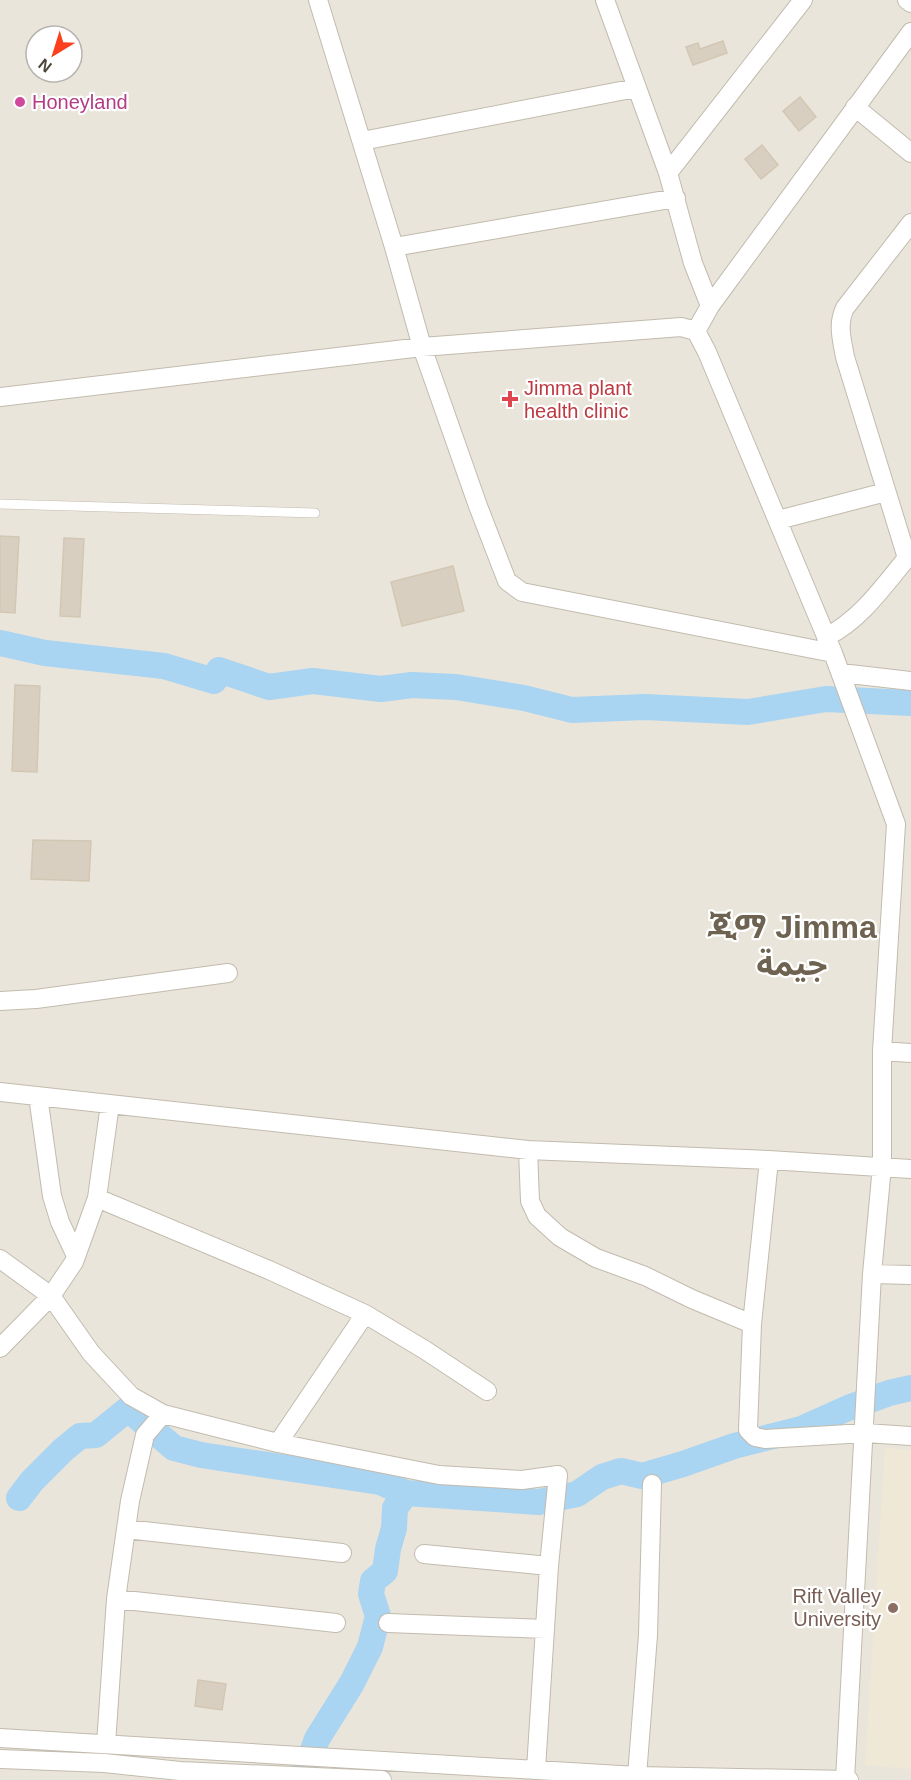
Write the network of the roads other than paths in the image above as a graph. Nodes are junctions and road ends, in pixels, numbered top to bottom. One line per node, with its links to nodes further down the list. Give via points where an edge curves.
1 (318, 0): 7 (street)
2 (605, 0): 5 (street)
3 (803, 0): 9 (street)
4 (911, 32): 6 (street)
5 (636, 88): 7 (street); 9 (street)
6 (855, 107): 8 (street); 13 (street)
7 (362, 141): 12 (street)
8 (911, 153)
9 (668, 173): 10 (street)
10 (676, 198): 12 (street); 13 (street, via 693,263)
11 (911, 223): 17 (street, via 845,308 840,326 845,357)
12 (394, 248): 15 (street)
13 (710, 306): 14 (street)
14 (696, 332): 15 (street, via 681,327); 20 (street)
15 (422, 347): 16 (street); 22 (street, via 482,517 507,581 514,588)
16 (0, 397)
17 (886, 492): 20 (street); 21 (street)
18 (0, 504): 19 (lane)
19 (315, 513)
20 (778, 520): 22 (street)
21 (909, 556): 22 (street)
22 (830, 645): 23 (street)
23 (843, 681): 24 (street); 25 (street)
24 (911, 681)
25 (903, 824): 28 (street)
26 (228, 973): 27 (street)
27 (0, 1001)
28 (882, 1051): 29 (street); 35 (street)
29 (911, 1053)
30 (0, 1092): 31 (street)
31 (38, 1096): 32 (street); 38 (street, via 51,1196)
32 (110, 1104): 33 (street); 37 (street)
33 (528, 1150): 34 (street); 44 (street, via 530,1200 537,1216 560,1238 596,1258)
34 (769, 1160): 35 (street); 44 (street)
35 (882, 1166): 36 (street); 40 (street)
36 (911, 1169)
37 (97, 1198): 38 (street); 43 (street)
38 (76, 1256): 42 (street)
39 (0, 1259): 42 (street)
40 (872, 1275): 41 (street); 48 (street)
41 (911, 1275)
42 (51, 1296): 45 (street); 47 (street, via 91,1353 131,1396)
43 (365, 1314): 46 (street); 50 (street)
44 (752, 1324): 48 (street, via 748,1430 760,1438)
45 (0, 1348)
46 (487, 1391)
47 (163, 1414): 50 (street); 52 (street, via 145,1435)
48 (865, 1433): 49 (street); 70 (street)
49 (911, 1436)
50 (278, 1443): 55 (street, via 439,1475 522,1480 558,1475)
51 (652, 1484): 68 (street, via 648,1635)
52 (126, 1529): 53 (street); 56 (street)
53 (342, 1553)
54 (424, 1554): 55 (street)
55 (549, 1566): 59 (street)
56 (116, 1599): 57 (street); 62 (street)
57 (336, 1623)
58 (388, 1623): 59 (street)
59 (545, 1629): 64 (street)
60 (0, 1738): 61 (street)
61 (80, 1742): 62 (street); 65 (street)
62 (106, 1744): 66 (street)
63 (0, 1759): 65 (street)
64 (536, 1769): 66 (street); 68 (street)
65 (78, 1771): 67 (street)
66 (449, 1772)
67 (180, 1776): 69 (street)
68 (637, 1776): 70 (street)
69 (382, 1780)
70 (847, 1780)

